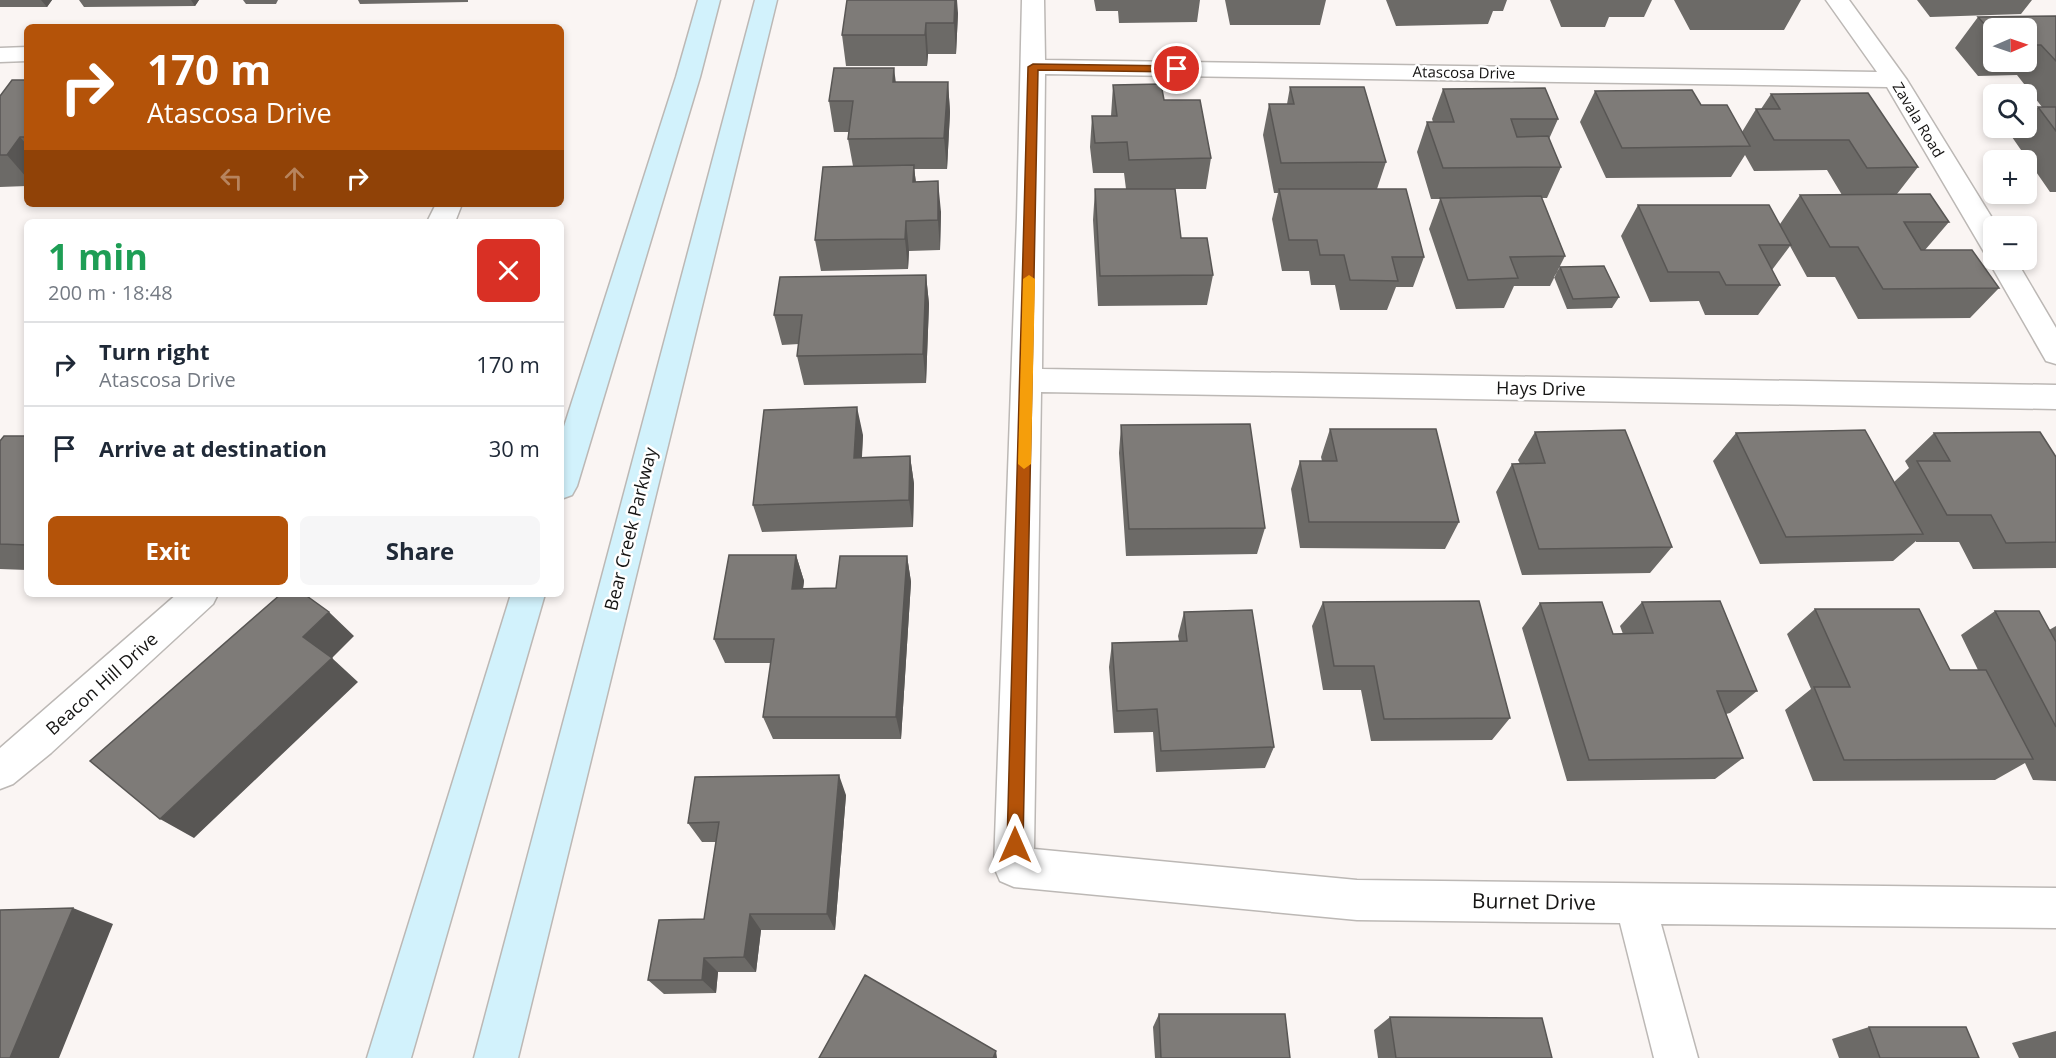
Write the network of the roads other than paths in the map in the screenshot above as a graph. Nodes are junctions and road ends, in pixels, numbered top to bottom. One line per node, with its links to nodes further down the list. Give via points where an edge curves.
1 (709, 0): 14 (main road)
2 (766, 0): 21 (main road, Bear Creek Parkway)
3 (1033, 0): 7 (street)
4 (1837, 0): 8 (street, Zavala Road)
5 (24, 54): 6 (street)
6 (0, 55)
7 (1033, 67): 8 (street, Atascosa Drive); 12 (street)
8 (1894, 80): 9 (street, Zavala Road)
9 (1983, 227)
10 (2008, 270): 11 (street)
11 (2056, 353)
12 (1027, 380): 13 (street, Hays Drive); 18 (street, Burnet Drive, via 1014,867 1357,900)
13 (2056, 397)
14 (564, 476)
15 (198, 597): 17 (street, Beacon Hill Drive)
16 (527, 597): 20 (main road)
17 (0, 771)
18 (1635, 903): 19 (street, Burnet Drive); 22 (street)
19 (2056, 908)
20 (389, 1058)
21 (496, 1058)
22 (1676, 1058)

